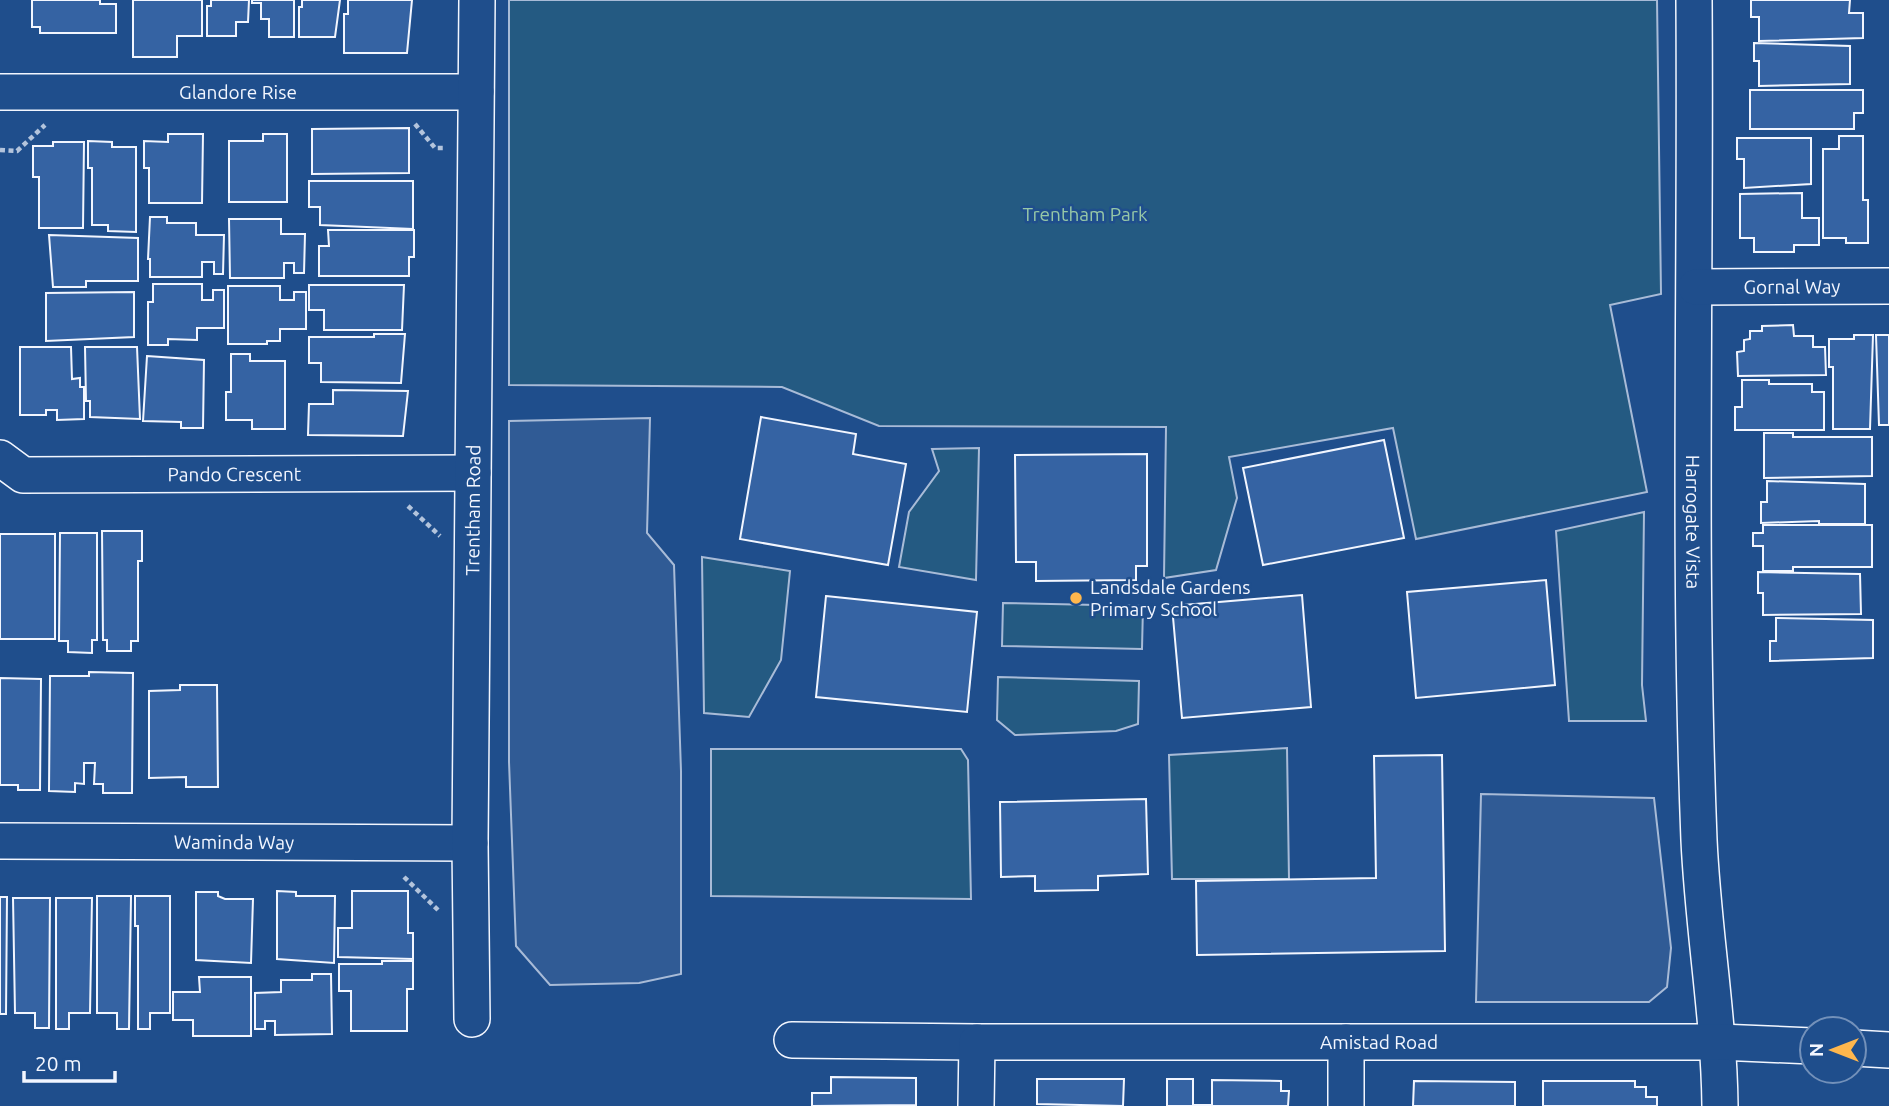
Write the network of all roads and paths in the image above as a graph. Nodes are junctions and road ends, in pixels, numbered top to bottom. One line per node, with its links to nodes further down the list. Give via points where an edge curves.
1 (477, 0): 4 (street, Trentham Road)
2 (1694, 0): 6 (street, Harrogate Vista)
3 (0, 92): 4 (street, Glandore Rise)
4 (476, 92): 8 (street, Trentham Road)
5 (1889, 286): 6 (street, Gornal Way)
6 (1696, 287): 16 (street, Harrogate Vista, via 1694,647 1699,844)
7 (0, 457): 8 (street, Pando Crescent, via 23,475)
8 (473, 472): 10 (street, Trentham Road)
9 (402, 500): 10 (path, via 441,538)
10 (471, 549): 12 (street, Trentham Road)
11 (0, 841): 12 (street, Waminda Way)
12 (470, 843): 13 (street, Trentham Road)
13 (472, 1020)
14 (792, 1040): 20 (street, Amistad Road)
15 (1346, 1042): 16 (street, Amistad Road); 20 (street, Amistad Road); 21 (street)
16 (1719, 1042): 17 (street, Amistad Road); 22 (street, Harrogate Vista)
17 (1798, 1045)
18 (1868, 1049): 19 (street)
19 (1889, 1050)
20 (976, 1074)
21 (1346, 1106)
22 (1720, 1106)

